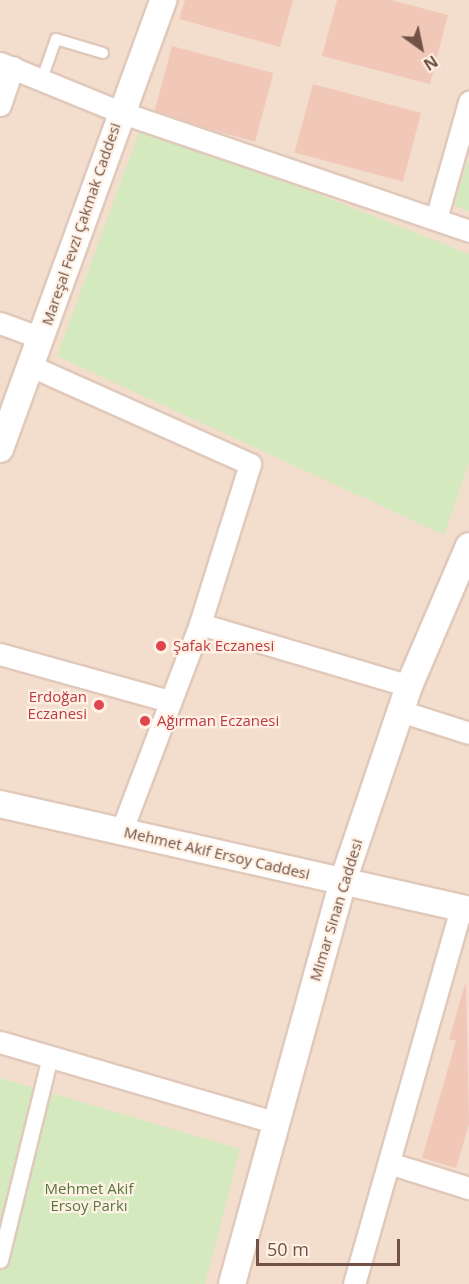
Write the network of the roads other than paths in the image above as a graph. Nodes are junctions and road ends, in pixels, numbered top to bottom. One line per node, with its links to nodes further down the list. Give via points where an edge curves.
1 (163, 0): 7 (street, Mareşal Fevzi Çakmak Caddesi)
2 (103, 53): 4 (lane, via 56,39)
3 (7, 65): 4 (street); 6 (street)
4 (42, 79): 7 (street)
5 (469, 102): 8 (street)
6 (0, 105)
7 (120, 112): 8 (street); 11 (street, Mareşal Fevzi Çakmak Caddesi)
8 (436, 219): 9 (street)
9 (469, 231)
10 (0, 323): 11 (street)
11 (41, 338): 12 (street, Mareşal Fevzi Çakmak Caddesi)
12 (31, 366): 13 (street, Mareşal Fevzi Çakmak Caddesi); 15 (street, via 250,464)
13 (0, 449)
14 (469, 546): 17 (street, Mimar Sinan Caddesi)
15 (201, 624): 17 (street); 18 (street)
16 (0, 654): 18 (street)
17 (409, 686): 19 (street, Mimar Sinan Caddesi)
18 (170, 701): 22 (street)
19 (400, 711): 20 (street); 23 (street, Mimar Sinan Caddesi)
20 (469, 733)
21 (0, 804): 22 (street, Mehmet Akif Ersoy Caddesi)
22 (121, 832): 23 (street, Mehmet Akif Ersoy Caddesi)
23 (343, 881): 24 (street, Mehmet Akif Ersoy Caddesi); 27 (street, Mimar Sinan Caddesi)
24 (465, 909): 28 (street)
25 (0, 1042): 26 (street)
26 (50, 1057): 27 (street); 30 (street)
27 (273, 1122): 31 (street, Mimar Sinan Caddesi)
28 (389, 1163): 29 (street); 32 (street)
29 (469, 1188)
30 (0, 1260)
31 (232, 1284)
32 (354, 1284)

